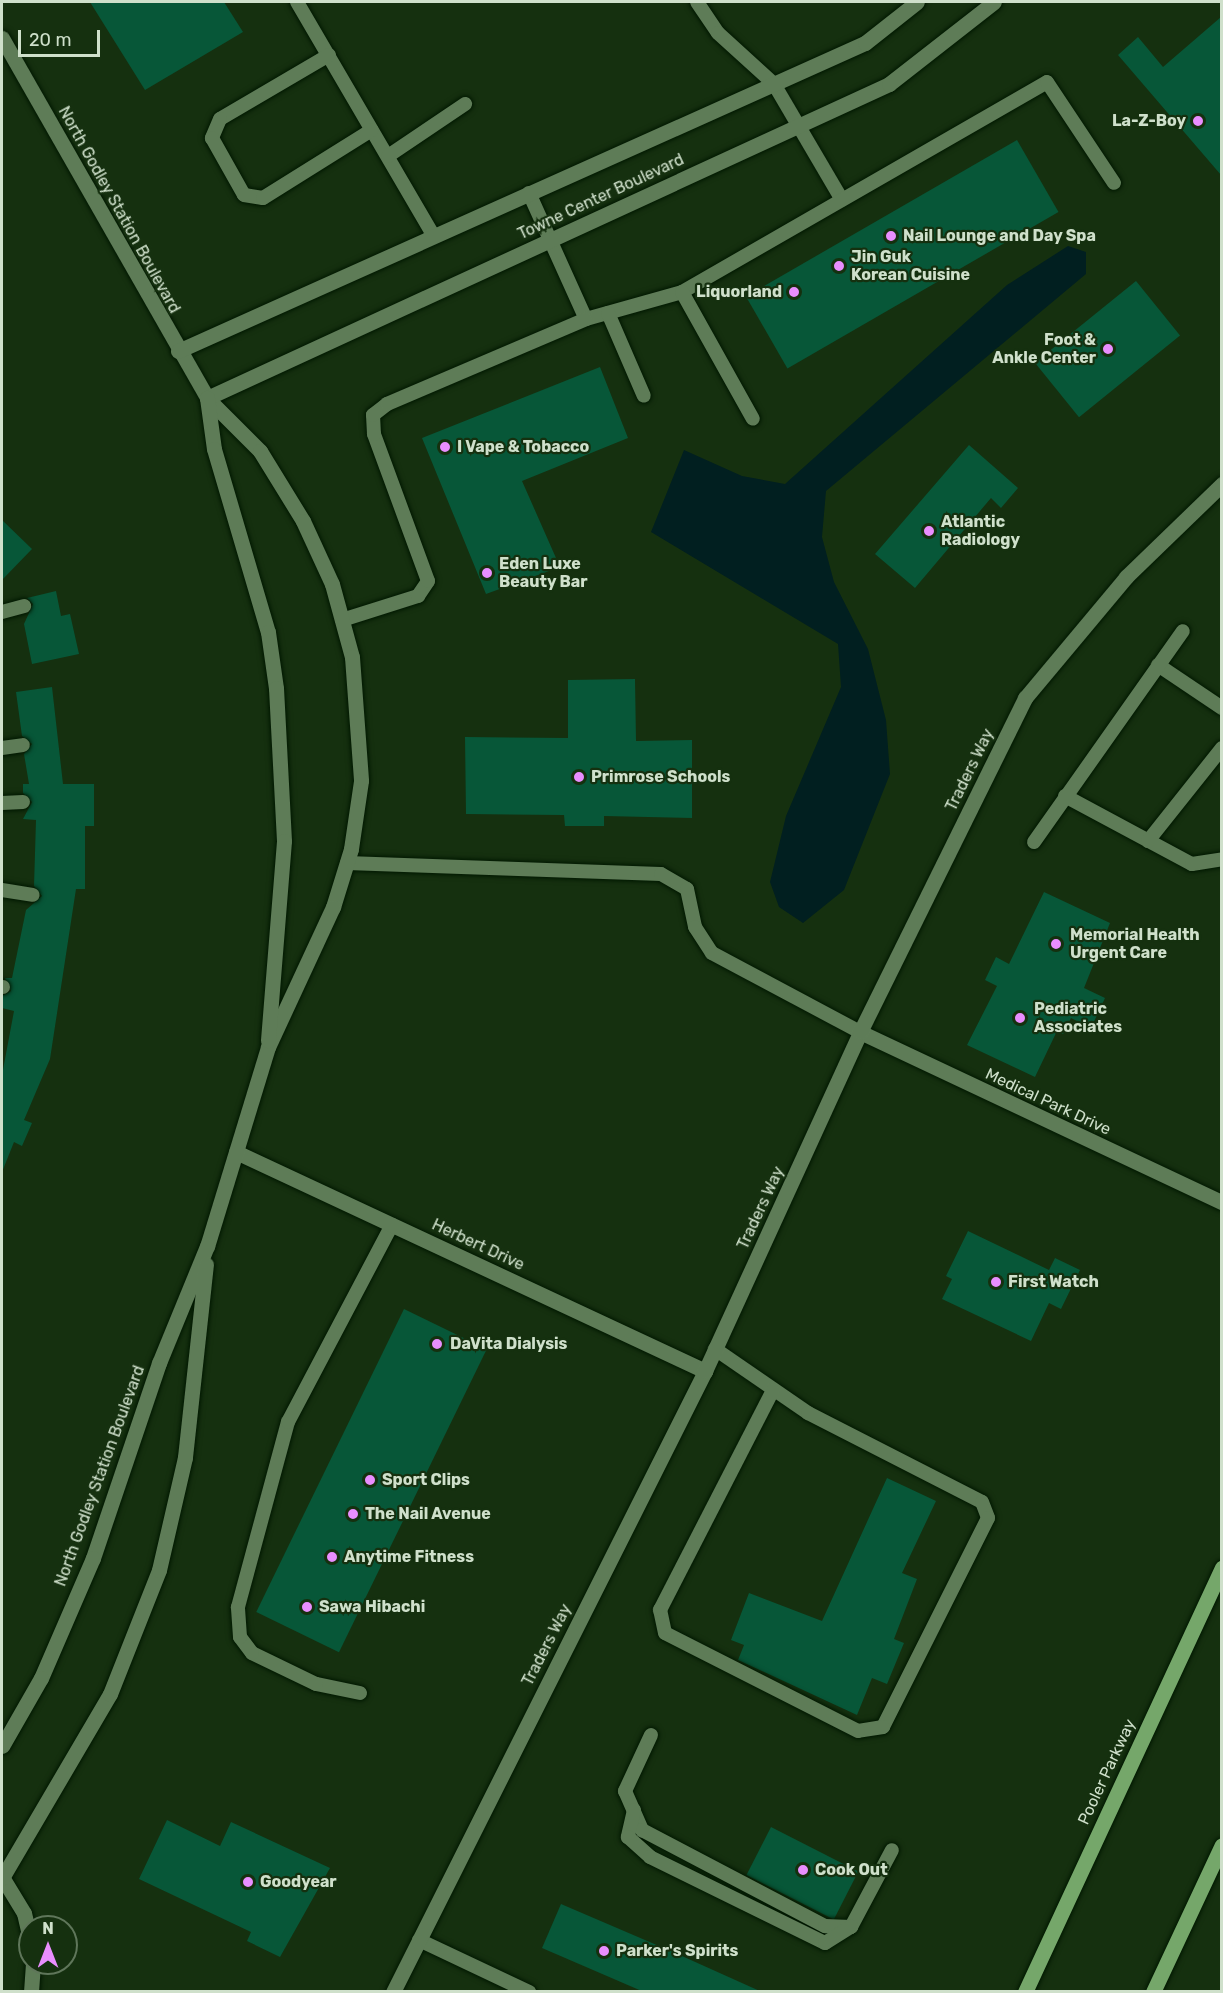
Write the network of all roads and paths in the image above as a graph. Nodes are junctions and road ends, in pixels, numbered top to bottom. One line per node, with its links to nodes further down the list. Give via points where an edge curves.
1 (297, 2): 6 (lane)
2 (697, 2): 7 (lane, via 717,33)
3 (917, 2): 7 (street, Towne Center Boulevard, via 865,43)
4 (994, 2): 9 (street, Towne Center Boulevard, via 889,84)
5 (2, 38): 20 (street, North Godley Station Boulevard)
6 (328, 55): 10 (lane); 10 (lane, via 220,119 212,138 244,195 263,198)
7 (774, 84): 9 (lane); 13 (street, Towne Center Boulevard)
8 (465, 104): 11 (lane)
9 (800, 125): 14 (lane); 16 (street, Towne Center Boulevard)
10 (372, 130): 11 (lane)
11 (388, 156): 15 (lane)
12 (1114, 183): 14 (lane, via 1047,82)
13 (529, 193): 15 (street, Towne Center Boulevard); 16 (lane)
14 (842, 200): 17 (lane)
15 (434, 236): 20 (street, Towne Center Boulevard)
16 (551, 240): 19 (lane); 22 (street, Towne Center Boulevard)
17 (682, 292): 18 (lane); 23 (lane)
18 (608, 313): 19 (lane); 21 (lane)
19 (585, 319): 27 (lane, via 387,404 373,415 374,434 428,581 418,596)
20 (178, 351): 22 (street, North Godley Station Boulevard)
21 (644, 396)
22 (207, 398): 27 (street, North Godley Station Boulevard, via 260,451 303,521); 44 (street, North Godley Station Boulevard, via 214,449 268,632 276,688 284,841)
23 (753, 419)
24 (1221, 484): 43 (street, Traders Way, via 1126,577 1025,698)
25 (24, 606): 26 (lane)
26 (2, 612)
27 (342, 620): 40 (street, North Godley Station Boulevard, via 360,721 361,782)
28 (1183, 631): 29 (lane)
29 (1158, 665): 30 (lane); 34 (lane)
30 (1221, 708)
31 (23, 746): 32 (lane)
32 (2, 748)
33 (1221, 748): 37 (lane)
34 (1065, 796): 37 (lane); 38 (lane)
35 (23, 802): 36 (lane)
36 (2, 803)
37 (1148, 841): 39 (lane, via 1192,864)
38 (1034, 842)
39 (1221, 860)
40 (347, 863): 43 (lane, via 661,874 687,889 695,927 712,953); 44 (street, North Godley Station Boulevard, via 333,907)
41 (2, 890): 42 (lane)
42 (33, 895)
43 (860, 1032): 46 (street, Medical Park Drive); 49 (street, Traders Way)
44 (268, 1047): 45 (street, North Godley Station Boulevard)
45 (236, 1152): 47 (street, Herbert Drive); 48 (street, North Godley Station Boulevard)
46 (1221, 1202)
47 (392, 1225): 50 (street, Herbert Drive); 53 (lane, via 285,1433 258,1522 237,1624 252,1653 316,1684)
48 (207, 1246): 55 (street, North Godley Station Boulevard, via 159,1363 93,1558 41,1678); 59 (street, North Godley Station Boulevard, via 185,1456 159,1570 110,1694)
49 (715, 1349): 50 (street, Traders Way); 51 (lane)
50 (705, 1371): 62 (street, Traders Way)
51 (773, 1390): 51 (lane, via 808,1413 982,1502 988,1518 883,1727 858,1731 665,1633 660,1610)
52 (1221, 1576): 67 (main road, Pooler Parkway)
53 (360, 1693)
54 (651, 1734): 56 (lane, via 625,1791)
55 (2, 1746)
56 (633, 1810): 61 (lane, via 642,1830 825,1926); 61 (lane, via 628,1837 650,1857 825,1943)
57 (1221, 1845): 68 (main road)
58 (892, 1850): 61 (lane)
59 (2, 1878): 60 (street)
60 (24, 1915)
61 (851, 1927)
62 (419, 1940): 65 (street, Traders Way); 66 (lane)
63 (32, 1975): 64 (street)
64 (31, 1992)
65 (393, 1992)
66 (529, 1992)
67 (1025, 1992)
68 (1153, 1992)

